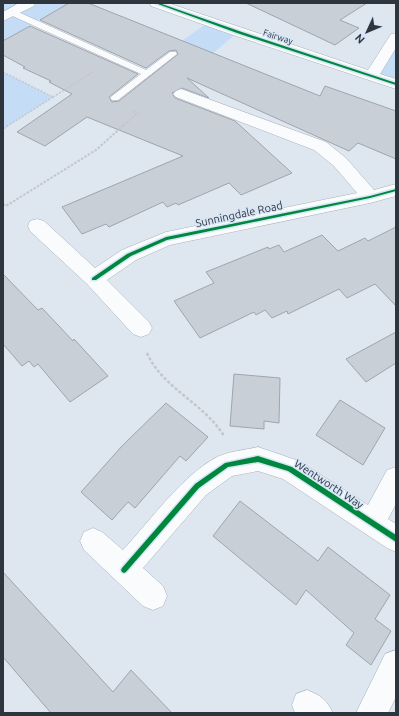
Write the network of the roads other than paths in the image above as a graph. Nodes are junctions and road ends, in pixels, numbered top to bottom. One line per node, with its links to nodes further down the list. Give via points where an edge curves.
1 (29, 3): 3 (street)
2 (156, 3): 7 (street, Fairway)
3 (7, 14): 6 (lane)
4 (396, 37): 7 (street)
5 (173, 54): 6 (lane)
6 (146, 73): 10 (lane)
7 (371, 76): 8 (street, Fairway)
8 (396, 84)
9 (181, 94): 12 (street, via 202,96 320,146 340,162)
10 (115, 98)
11 (396, 190): 12 (street, Sunningdale Road)
12 (370, 197): 14 (street, Sunningdale Road, via 166,239 129,255)
13 (37, 226): 14 (street)
14 (94, 279): 15 (street)
15 (141, 328)
16 (396, 479): 17 (street)
17 (372, 523): 18 (street, Wentworth Way); 20 (street, Wentworth Way, via 290,470 258,459 241,462 227,465 197,486)
18 (396, 539)
19 (93, 541): 20 (street)
20 (124, 570): 21 (street)
21 (153, 596)
22 (396, 665): 23 (street)
23 (372, 713)

